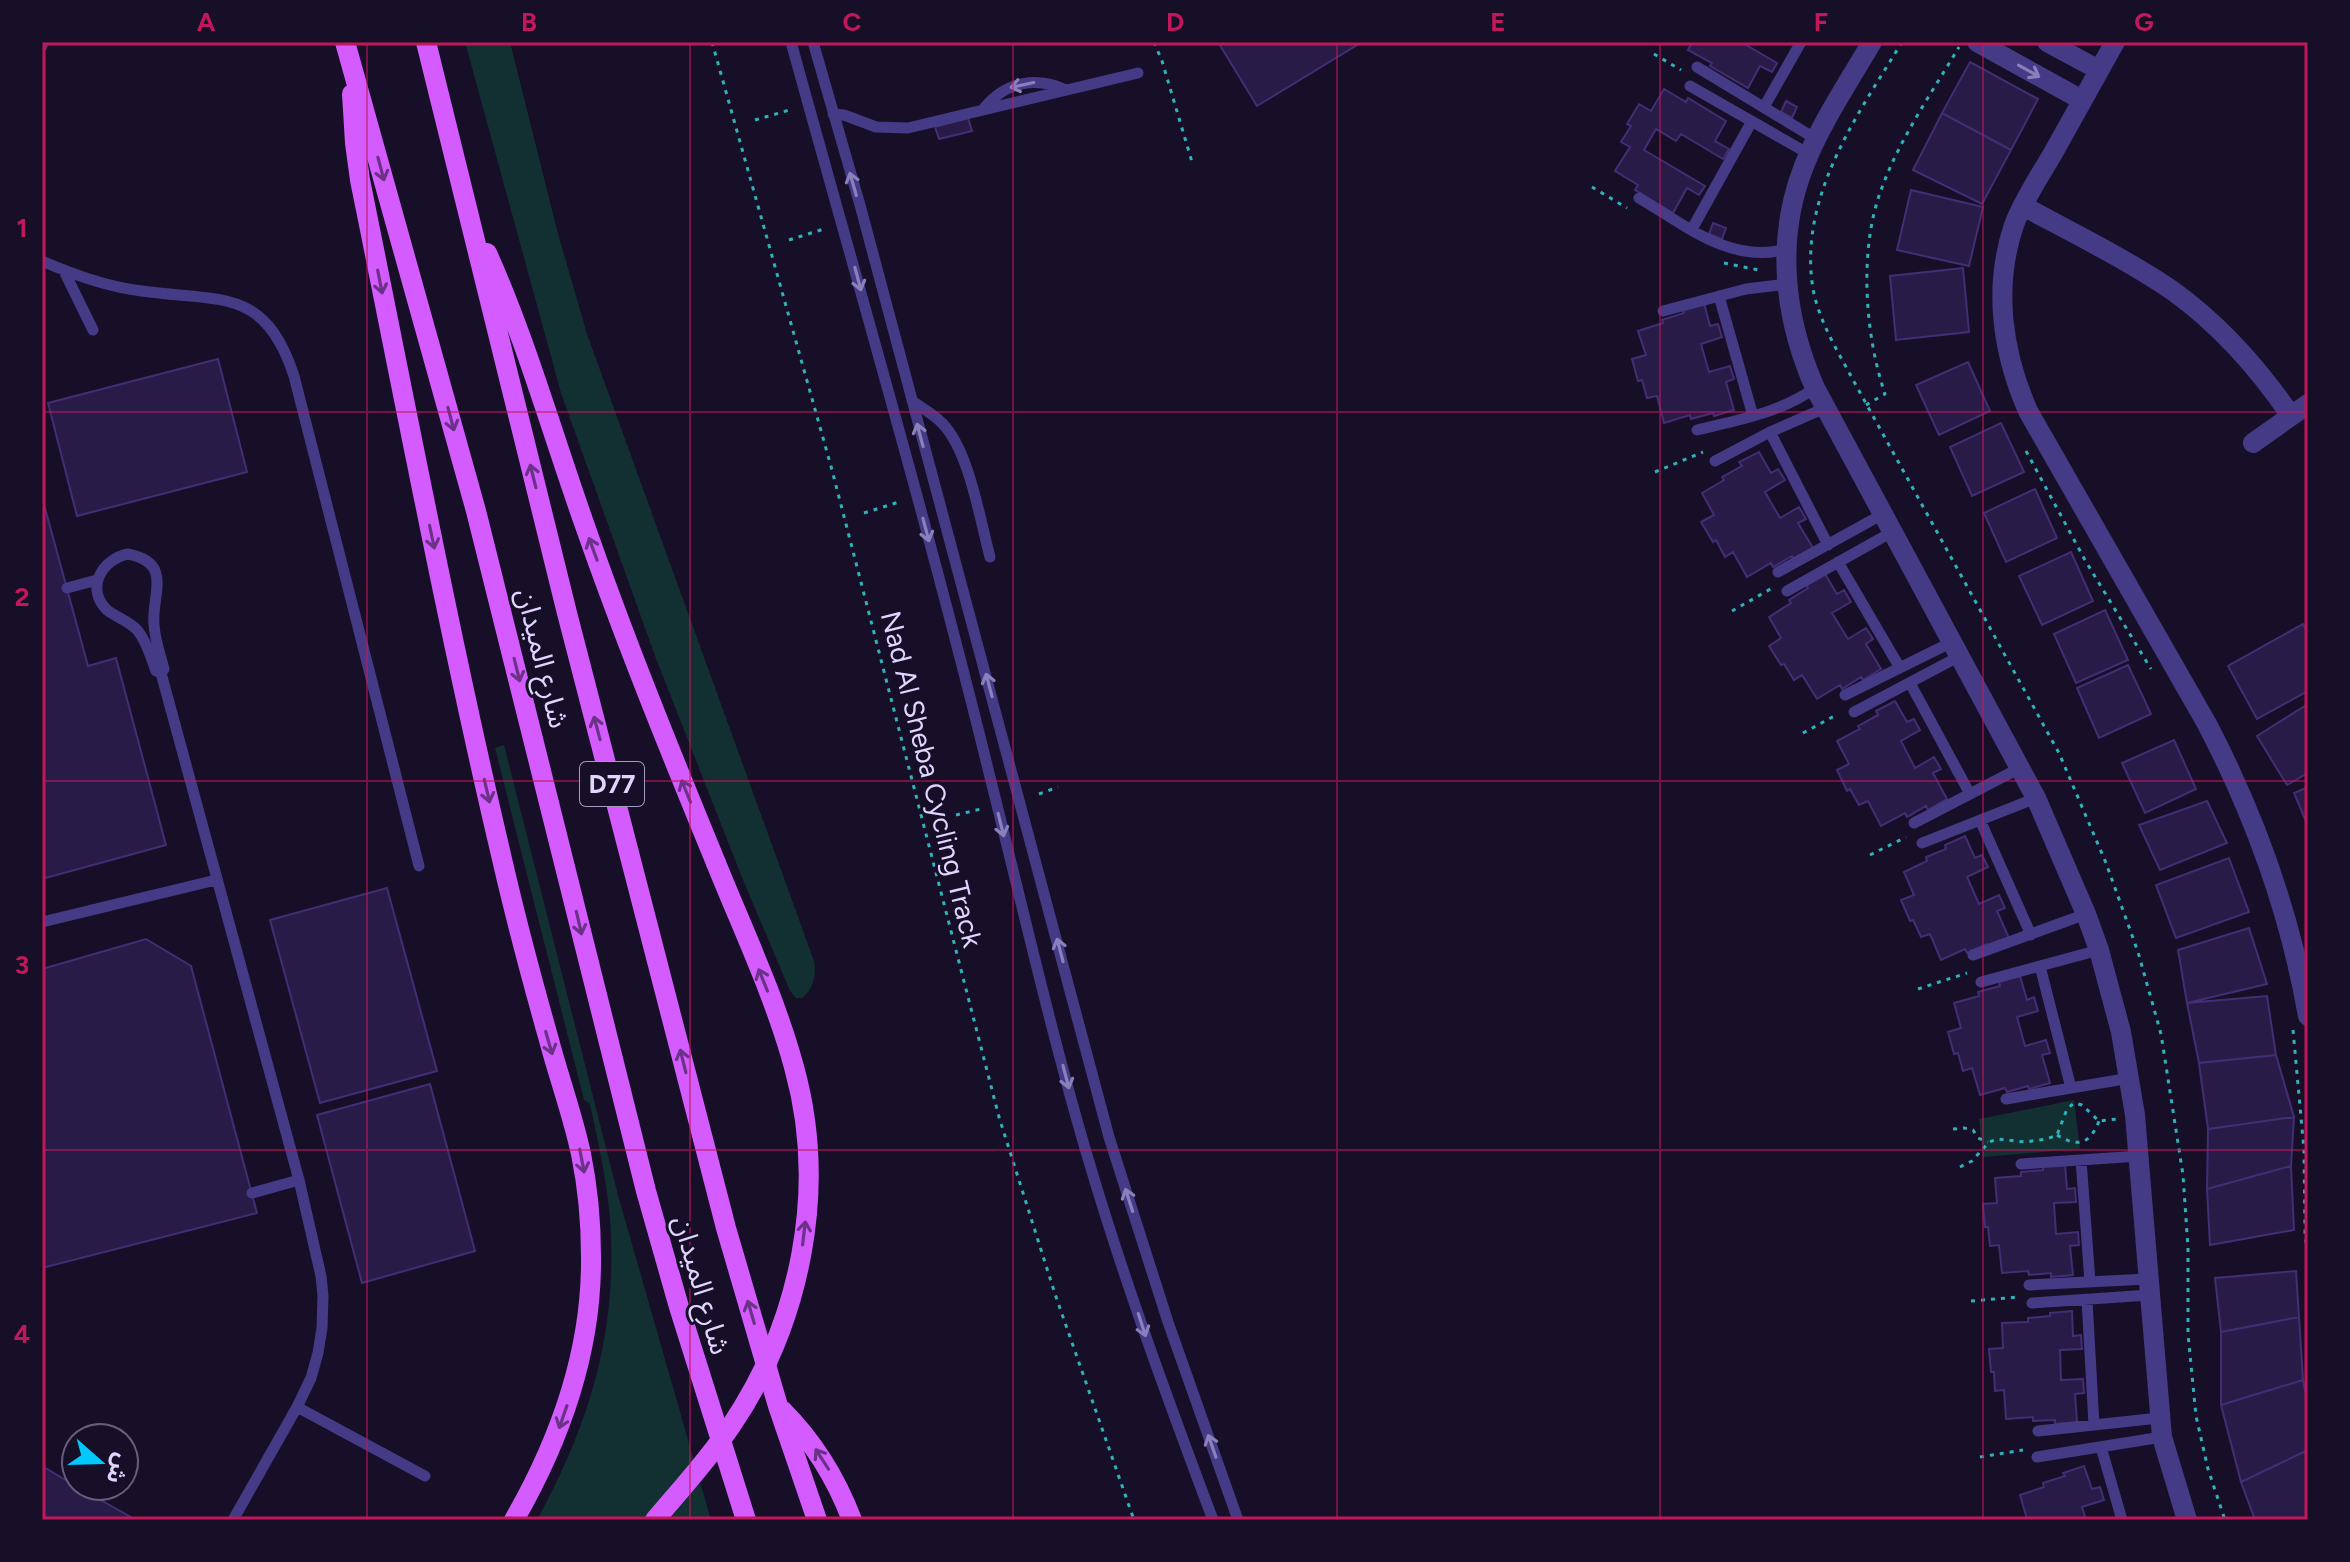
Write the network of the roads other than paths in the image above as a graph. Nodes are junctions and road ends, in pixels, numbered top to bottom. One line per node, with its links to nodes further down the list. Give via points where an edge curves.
1 (345, 42): 10 (main road, شارع الميدان / D77)
2 (426, 42): 21 (main road, شارع الميدان / D77)
3 (791, 42): 98 (lane, one-way to 98, via 930,544 1087,1154)
4 (813, 42): 17 (lane)
5 (1801, 42): 16 (lane)
6 (1872, 42): 19 (street)
7 (2047, 42): 12 (street)
8 (2115, 42): 12 (street)
9 (1983, 46): 15 (street, one-way to 15)
10 (352, 66): 93 (main road, one-way to 93, via 360,180 443,593 509,887 587,1190 591,1261 578,1368 556,1436); 95 (main road, شارع الميدان / D77, one-way to 95, via 480,526 646,1191)
11 (1697, 67): 16 (lane)
12 (2099, 70): 15 (street)
13 (1138, 73): 17 (lane, via 895,129)
14 (1690, 86): 18 (lane)
15 (2082, 100): 22 (street)
16 (1764, 107): 19 (lane)
17 (833, 114): 32 (lane, one-way to 17)
18 (1752, 121): 19 (lane); 23 (lane)
19 (1813, 146): 24 (street, via 1797,189)
20 (1639, 198): 23 (lane)
21 (465, 203): 84 (main road, شارع الميدان / D77, one-way to 21, via 702,1138); 94 (main road, one-way to 21, bridge, via 712,1453 765,1366 790,1303 804,1237 807,1137 778,1017 607,588 510,307)
22 (2023, 206): 36 (street, via 2175,293 2249,361); 70 (street, via 2008,246 2002,294 2005,342 2018,388 2229,766 2280,898)
23 (1692, 229): 24 (lane, via 1737,251 1768,254)
24 (1786, 249): 27 (street)
25 (42, 261): 26 (lane)
26 (64, 271): 30 (lane); 61 (lane, via 143,292 227,299 263,318 276,333 294,376)
27 (1787, 284): 28 (lane); 31 (street, via 1795,334)
28 (1719, 296): 29 (lane); 35 (lane)
29 (1663, 311)
30 (93, 330)
31 (1815, 388): 34 (street); 35 (lane, via 1785,406)
32 (912, 401): 43 (lane, via 944,424 956,444); 99 (lane, one-way to 32, via 1109,1137)
33 (2308, 404): 36 (street)
34 (1825, 408): 38 (lane); 41 (street)
35 (1753, 416): 37 (lane)
36 (2291, 416): 39 (street)
37 (1697, 430)
38 (1770, 432): 40 (lane); 42 (lane)
39 (2253, 443)
40 (1715, 461)
41 (1887, 523): 42 (lane); 44 (lane); 49 (street)
42 (1828, 545): 45 (lane)
43 (990, 557)
44 (1838, 562): 48 (lane); 50 (lane)
45 (1778, 572)
46 (97, 580): 47 (lane); 51 (lane, via 101,602 135,627); 51 (lane, via 108,562 128,554 148,562 155,572 159,583 153,623)
47 (67, 588)
48 (1787, 591)
49 (1956, 649): 50 (lane); 52 (lane); 55 (street)
50 (1900, 668): 53 (lane)
51 (161, 673): 62 (lane)
52 (1910, 683): 54 (lane); 56 (lane)
53 (1845, 695)
54 (1854, 712)
55 (2020, 768): 56 (lane); 57 (street)
56 (1970, 794): 59 (lane)
57 (2036, 798): 58 (lane); 63 (street)
58 (1980, 820): 60 (lane); 65 (lane)
59 (1914, 823)
60 (1922, 843)
61 (419, 866)
62 (216, 880): 64 (lane); 77 (lane)
63 (2086, 914): 65 (lane); 66 (street)
64 (42, 922)
65 (2031, 935): 67 (lane)
66 (2099, 950): 68 (lane); 71 (street)
67 (1973, 955)
68 (2040, 966): 69 (lane); 72 (lane)
69 (1981, 982)
70 (2308, 1016)
71 (2130, 1078): 72 (lane); 74 (street)
72 (2071, 1088): 73 (lane)
73 (2006, 1099)
74 (2140, 1156): 75 (lane); 81 (street)
75 (2081, 1160): 76 (lane); 79 (lane)
76 (2021, 1164)
77 (299, 1180): 78 (lane); 85 (lane, via 323,1296 318,1353)
78 (252, 1193)
79 (2090, 1282): 80 (lane); 81 (lane)
80 (2029, 1285)
81 (2148, 1287): 82 (lane); 87 (street)
82 (2087, 1300): 83 (lane); 86 (lane)
83 (2032, 1303)
84 (778, 1406): 96 (main road, شارع الميدان / D77); 97 (main road, one-way to 84, via 815,1447)
85 (297, 1407): 91 (lane); 92 (lane)
86 (2094, 1425): 87 (lane); 88 (lane)
87 (2161, 1428): 89 (lane); 101 (street)
88 (2038, 1431)
89 (2101, 1447): 90 (lane); 100 (lane)
90 (2037, 1457)
91 (425, 1476)
92 (233, 1520)
93 (514, 1520)
94 (655, 1520)
95 (746, 1520)
96 (817, 1520)
97 (852, 1520)
98 (1213, 1520)
99 (1238, 1520)
100 (2122, 1520)
101 (2187, 1520)

